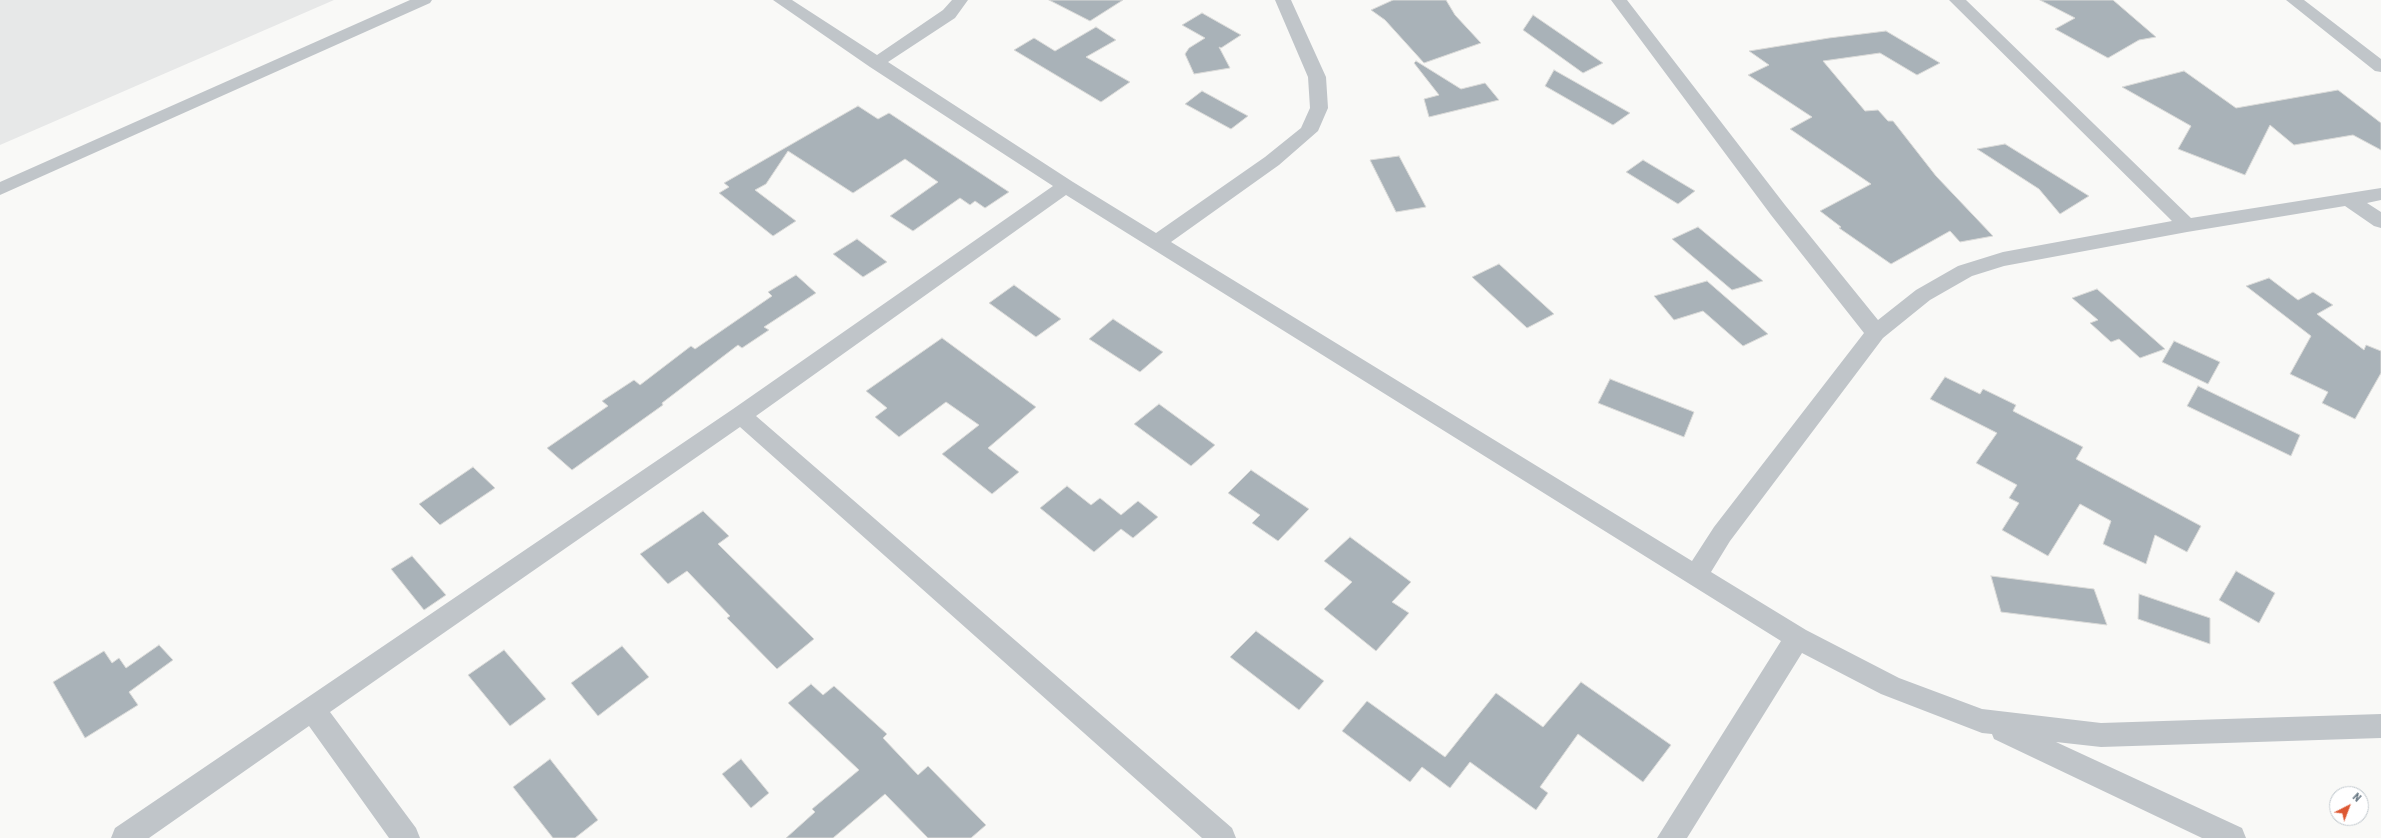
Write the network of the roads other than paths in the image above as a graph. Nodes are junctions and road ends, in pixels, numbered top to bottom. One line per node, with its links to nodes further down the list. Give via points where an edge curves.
1 (421, 0): 11 (street)
2 (781, 0): 8 (street)
3 (960, 0): 8 (street, via 949,14)
4 (1283, 0): 16 (street, via 1317,77 1320,108 1309,131 1272,161)
5 (1619, 0): 17 (street, via 1778,210)
6 (1957, 0): 15 (street)
7 (2294, 0): 9 (street)
8 (876, 63): 10 (street)
9 (2381, 67)
10 (1066, 186): 16 (street); 18 (street)
11 (0, 189)
12 (2381, 194): 13 (street)
13 (2349, 200): 14 (street); 15 (street)
14 (2381, 221)
15 (2187, 225): 17 (street, via 2003,259 1965,271 1923,295)
16 (1157, 242): 19 (street)
17 (1876, 333): 19 (street, via 1722,534)
18 (741, 415): 21 (street); 26 (street)
19 (1696, 576): 20 (street)
20 (1798, 638): 22 (street, via 1890,686); 27 (street)
21 (312, 709): 24 (street); 25 (street)
22 (1982, 721): 23 (street, via 2101,735); 28 (street)
23 (2381, 726)
24 (125, 838)
25 (406, 838)
26 (1222, 838)
27 (1671, 838)
28 (2232, 838)

